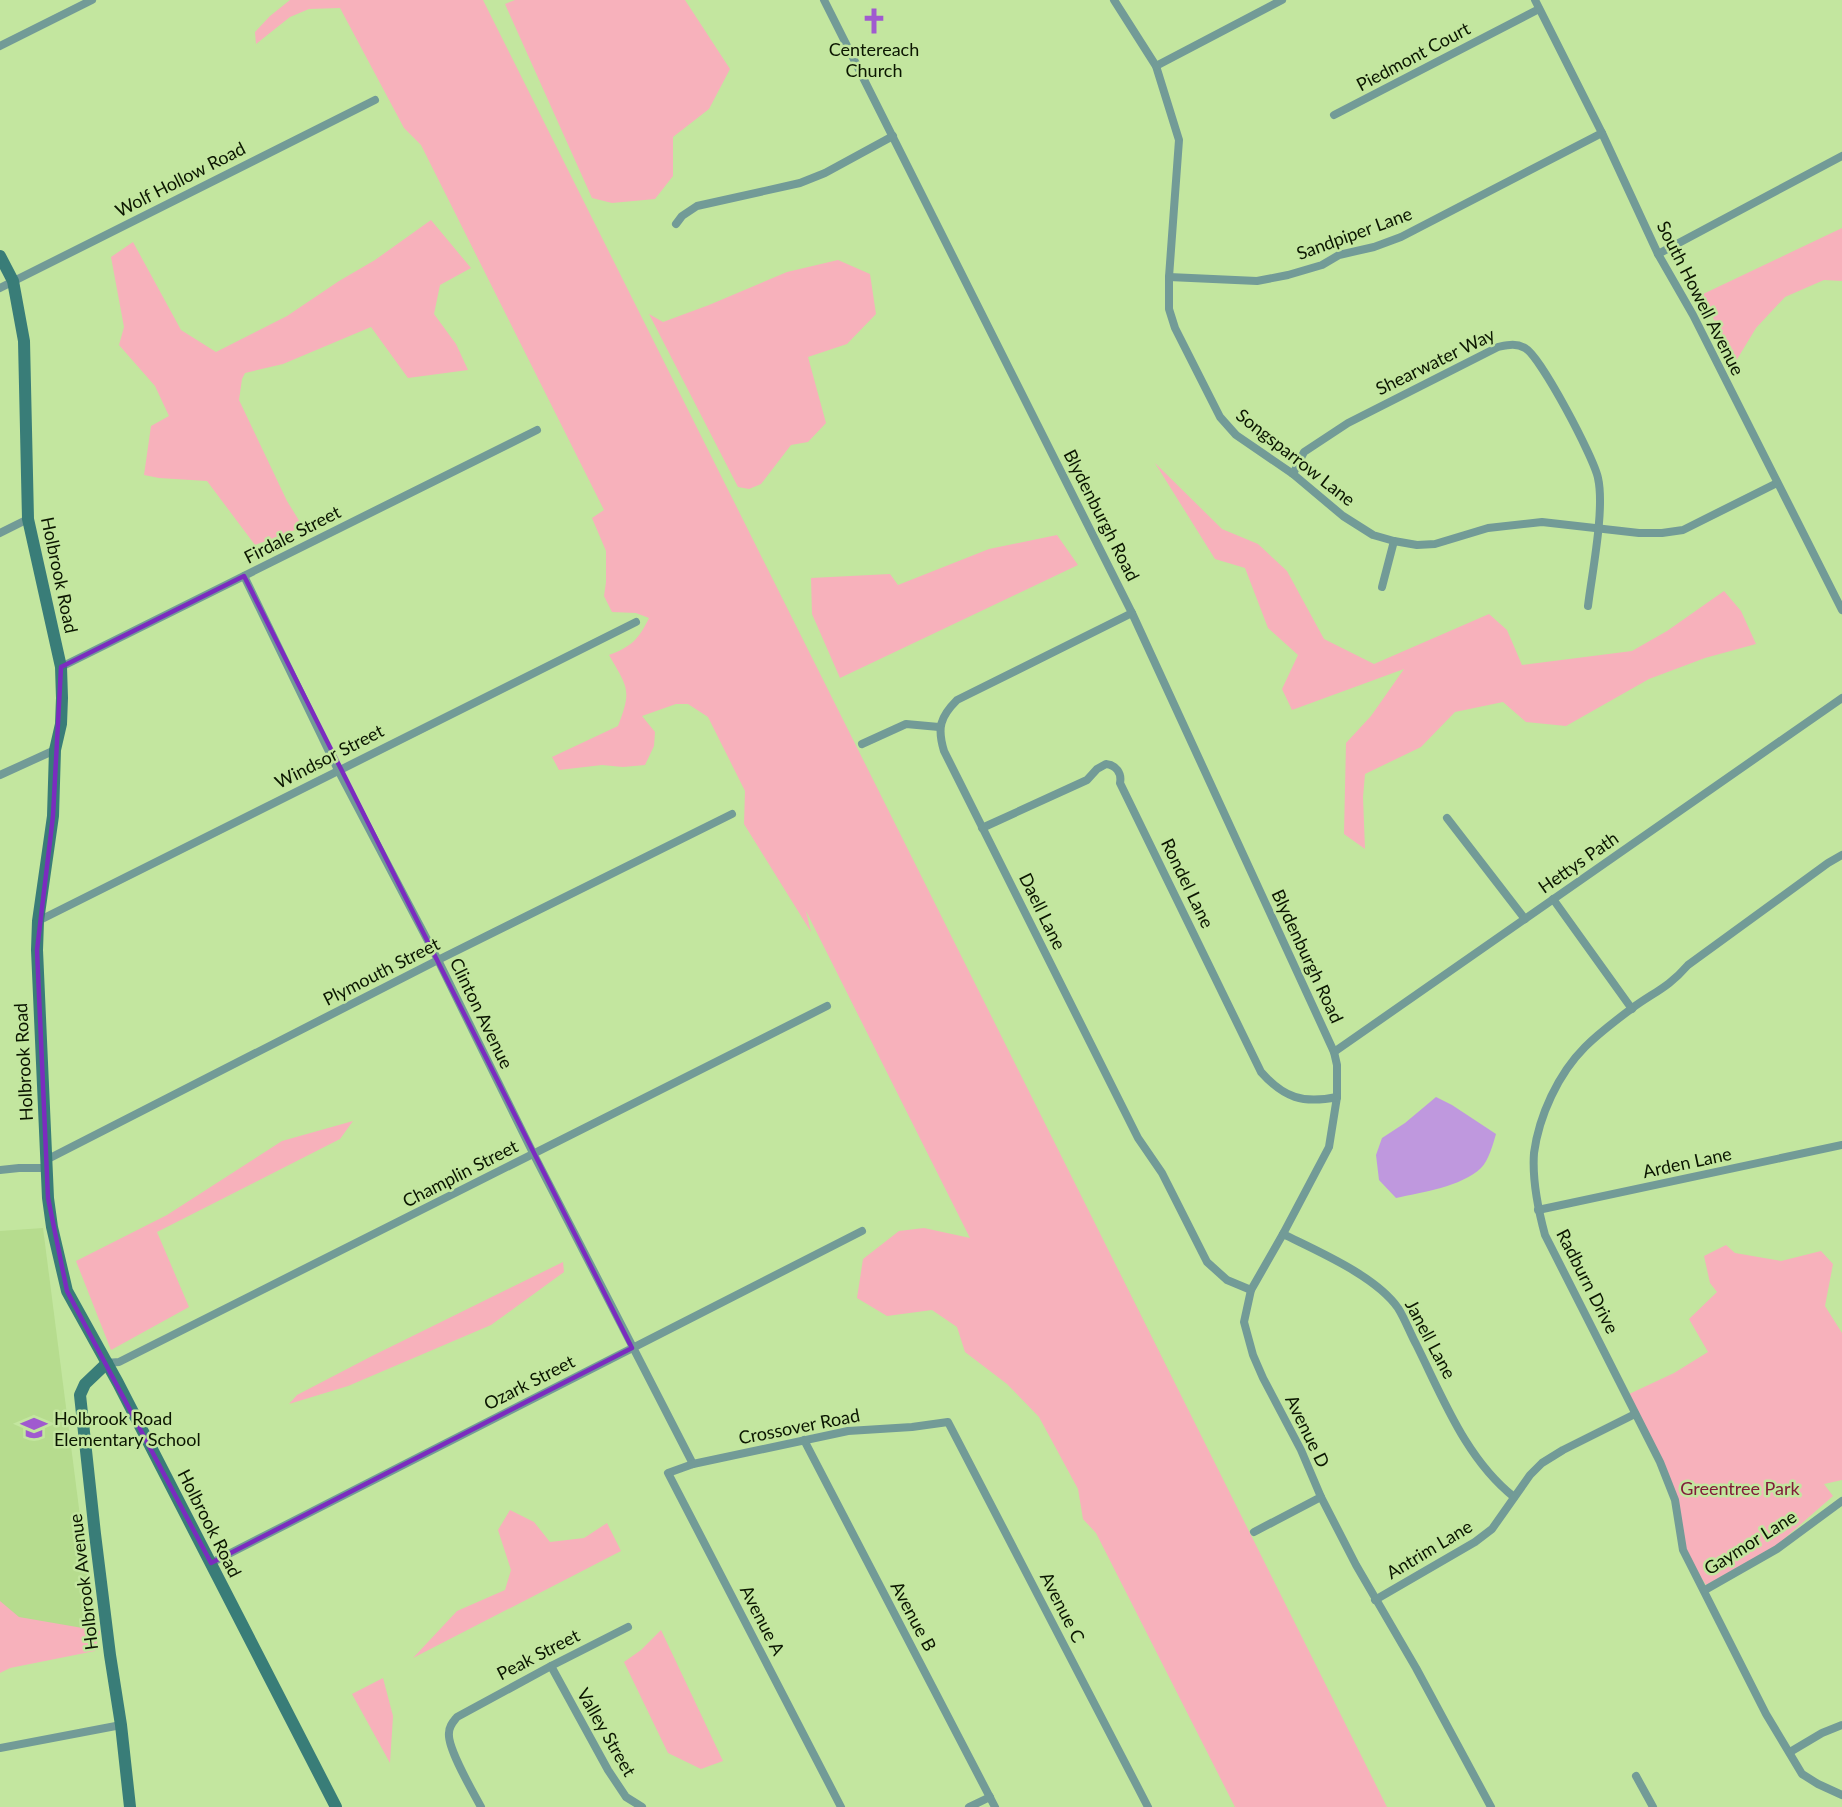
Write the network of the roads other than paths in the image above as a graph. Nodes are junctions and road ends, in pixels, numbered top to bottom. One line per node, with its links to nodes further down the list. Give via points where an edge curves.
1 (92, 0): 6 (street)
2 (824, 0): 11 (street, Blydenburgh Road)
3 (1114, 0): 7 (street, Songsparrow Lane)
4 (1282, 0): 7 (street)
5 (1537, 4): 9 (street, Piedmont Court); 10 (street, South Howell Avenue)
6 (0, 46)
7 (1156, 66): 16 (street, Songsparrow Lane, via 1179,140)
8 (375, 100): 17 (street, Wolf Hollow Road)
9 (1334, 115)
10 (1602, 133): 14 (street, South Howell Avenue); 16 (street, Sandpiper Lane, via 1401,237 1338,255 1322,265 1257,281)
11 (893, 136): 13 (street, via 800,183 697,206); 30 (street, Blydenburgh Road)
12 (1842, 156): 14 (street)
13 (676, 224)
14 (1658, 254): 21 (street, South Howell Avenue)
15 (0, 256): 17 (street, Holbrook Road)
16 (1169, 277): 20 (street, Songsparrow Lane, via 1169,309 1175,328 1220,417 1236,435)
17 (13, 281): 18 (street, Wolf Hollow Road); 22 (street, Holbrook Road, via 24,340)
18 (0, 288)
19 (537, 430): 26 (street, Firdale Street)
20 (1293, 474): 23 (street, Shearwater Way, via 1304,452 1348,423 1511,344 1524,347 1536,357 1591,459 1599,479); 25 (street, Songsparrow Lane, via 1343,516 1373,535)
21 (1777, 483): 23 (street, Songsparrow Lane, via 1683,530 1639,533); 29 (street, South Howell Avenue)
22 (28, 519): 24 (street); 32 (street, Holbrook Road)
23 (1598, 527): 25 (street, Songsparrow Lane, via 1542,522 1488,528 1436,544); 28 (street)
24 (0, 533)
25 (1394, 541): 27 (street)
26 (244, 576): 32 (street, Firdale Street); 37 (street, Clinton Avenue)
27 (1382, 587)
28 (1588, 606)
29 (1842, 610)
30 (1132, 613): 34 (street, via 957,700); 49 (street, Blydenburgh Road)
31 (636, 622): 37 (street, Windsor Street)
32 (61, 667): 36 (street, Holbrook Road, via 61,724)
33 (1842, 698): 43 (street, Hettys Path)
34 (939, 727): 35 (street, via 906,724); 41 (street, Daell Lane, via 944,751)
35 (862, 744)
36 (55, 750): 38 (street); 45 (street, Holbrook Road, via 53,816)
37 (338, 770): 45 (street, Windsor Street); 46 (street, Clinton Avenue)
38 (0, 775)
39 (732, 814): 46 (street, Plymouth Street)
40 (1447, 818): 44 (street)
41 (982, 828): 50 (street, Rondel Lane, via 1087,780 1106,764 1115,767 1261,1072 1290,1097 1319,1101); 58 (street, Daell Lane, via 1138,1138 1162,1173 1200,1251 1217,1273)
42 (1842, 855): 48 (street, Radburn Drive)
43 (1553, 899): 44 (street, Hettys Path); 48 (street)
44 (1525, 919): 49 (street, Hettys Path)
45 (38, 921): 53 (street, Holbrook Road)
46 (438, 960): 52 (street, Clinton Avenue); 53 (street, Plymouth Street)
47 (827, 1006): 52 (street, Champlin Street)
48 (1632, 1009): 55 (street, Radburn Drive, via 1584,1047 1552,1093 1534,1153)
49 (1334, 1052): 50 (street, Avenue D)
50 (1337, 1097): 57 (street, Avenue D, via 1329,1147)
51 (1842, 1144): 55 (street, Arden Lane)
52 (534, 1155): 59 (street, Clinton Avenue); 60 (street, Champlin Street, via 119,1362)
53 (46, 1164): 54 (street); 60 (street, Holbrook Road, via 52,1227 67,1291)
54 (0, 1170)
55 (1538, 1210): 61 (street, Radburn Drive, via 1545,1235)
56 (862, 1231): 59 (street, Ozark Street)
57 (1283, 1234): 58 (street, Avenue D); 66 (street, Janell Lane, via 1368,1280 1397,1307 1480,1464)
58 (1251, 1290): 65 (street, Avenue D, via 1244,1322 1253,1355)
59 (632, 1348): 64 (street, Clinton Avenue); 69 (street, Ozark Street)
60 (107, 1363): 69 (street, Holbrook Road); 74 (street, Holbrook Avenue, via 85,1384 80,1395)
61 (1635, 1414): 66 (street, Antrim Lane, via 1542,1463); 70 (street, Radburn Drive, via 1675,1500 1683,1550)
62 (948, 1422): 63 (street, Crossover Road, via 848,1431); 88 (street, Avenue C)
63 (804, 1440): 64 (street, Crossover Road); 80 (street, Avenue B)
64 (693, 1464): 85 (street, Avenue A, via 668,1473)
65 (1321, 1497): 68 (street); 71 (street, Avenue D)
66 (1514, 1497): 71 (street, Antrim Lane, via 1484,1536)
67 (1842, 1501): 70 (street, Gaymor Lane, via 1777,1549)
68 (1254, 1532)
69 (210, 1563): 82 (street, Holbrook Road)
70 (1705, 1590): 77 (street, Radburn Drive, via 1766,1714)
71 (1375, 1600): 89 (street, Avenue D)
72 (628, 1627): 73 (street, Peak Street)
73 (551, 1666): 83 (street, Peak Street, via 463,1712 450,1726 448,1736 456,1758); 84 (street, Valley Street, via 608,1770 626,1797)
74 (121, 1725): 76 (street); 81 (street, Holbrook Avenue)
75 (1842, 1725): 77 (street)
76 (0, 1748)
77 (1790, 1752): 79 (street, Radburn Drive, via 1802,1774)
78 (1636, 1776): 90 (street)
79 (1842, 1795)
80 (990, 1797): 86 (street); 87 (street, Avenue B)
81 (130, 1807)
82 (336, 1807)
83 (481, 1807)
84 (642, 1807)
85 (841, 1807)
86 (969, 1807)
87 (995, 1807)
88 (1148, 1807)
89 (1491, 1807)
90 (1653, 1807)

